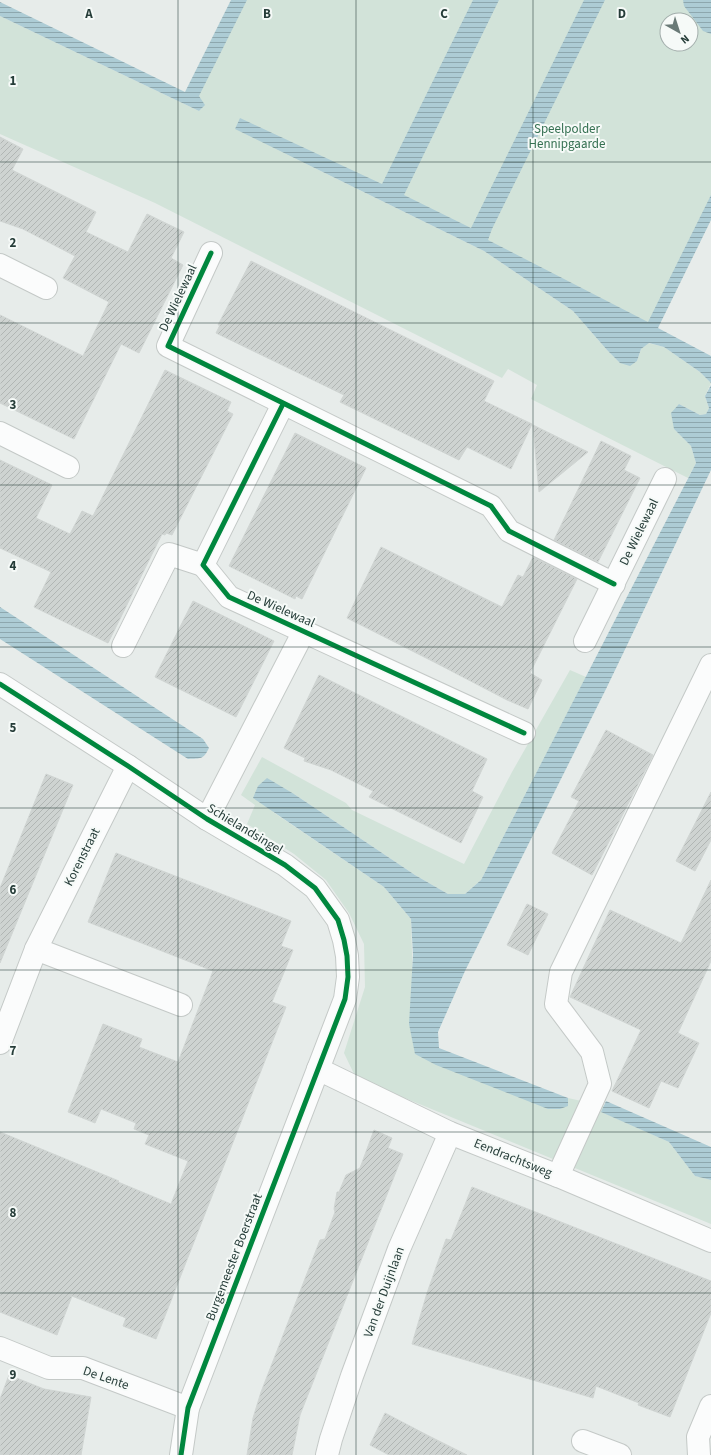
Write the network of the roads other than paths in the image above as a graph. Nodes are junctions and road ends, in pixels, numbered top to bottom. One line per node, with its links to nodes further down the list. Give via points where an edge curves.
1 (211, 253): 4 (street, De Wielewaal, via 168,346)
2 (0, 265): 3 (street)
3 (46, 288)
4 (283, 404): 8 (street); 9 (street, De Wielewaal, via 491,506 509,531)
5 (0, 433): 6 (street)
6 (68, 467)
7 (665, 480): 9 (street, De Wielewaal)
8 (203, 565): 10 (street, De Wielewaal, via 229,597); 12 (street, via 169,554)
9 (614, 584): 11 (street, De Wielewaal)
10 (304, 631): 15 (street, De Wielewaal); 17 (street, De Wielewaal)
11 (585, 641)
12 (123, 646)
13 (711, 666): 23 (street, via 561,972 556,1004 592,1052 600,1084)
14 (0, 684): 16 (street, Schielandsingel)
15 (524, 733)
16 (128, 766): 17 (street, Schielandsingel); 18 (street, Korenstraat)
17 (207, 819): 21 (street, Schielandsingel, via 285,865 315,888 338,920 347,956 346,999)
18 (36, 948): 19 (street); 20 (street, Korenstraat)
19 (181, 1005)
20 (0, 1043)
21 (318, 1069): 22 (street, Eendrachtsweg); 27 (street, Burgemeester Boerstraat)
22 (450, 1133): 23 (street, Eendrachtsweg); 30 (street, Van der Duijnlaan, via 399,1249 352,1376)
23 (558, 1176): 24 (street, Eendrachtsweg)
24 (711, 1241)
25 (0, 1348): 27 (street, De Lente, via 49,1368 83,1368)
26 (711, 1406): 32 (street, via 698,1437)
27 (188, 1408): 29 (street, Burgemeester Boerstraat)
28 (583, 1441): 31 (street)
29 (181, 1455)
30 (327, 1455)
31 (620, 1455)
32 (698, 1455)

